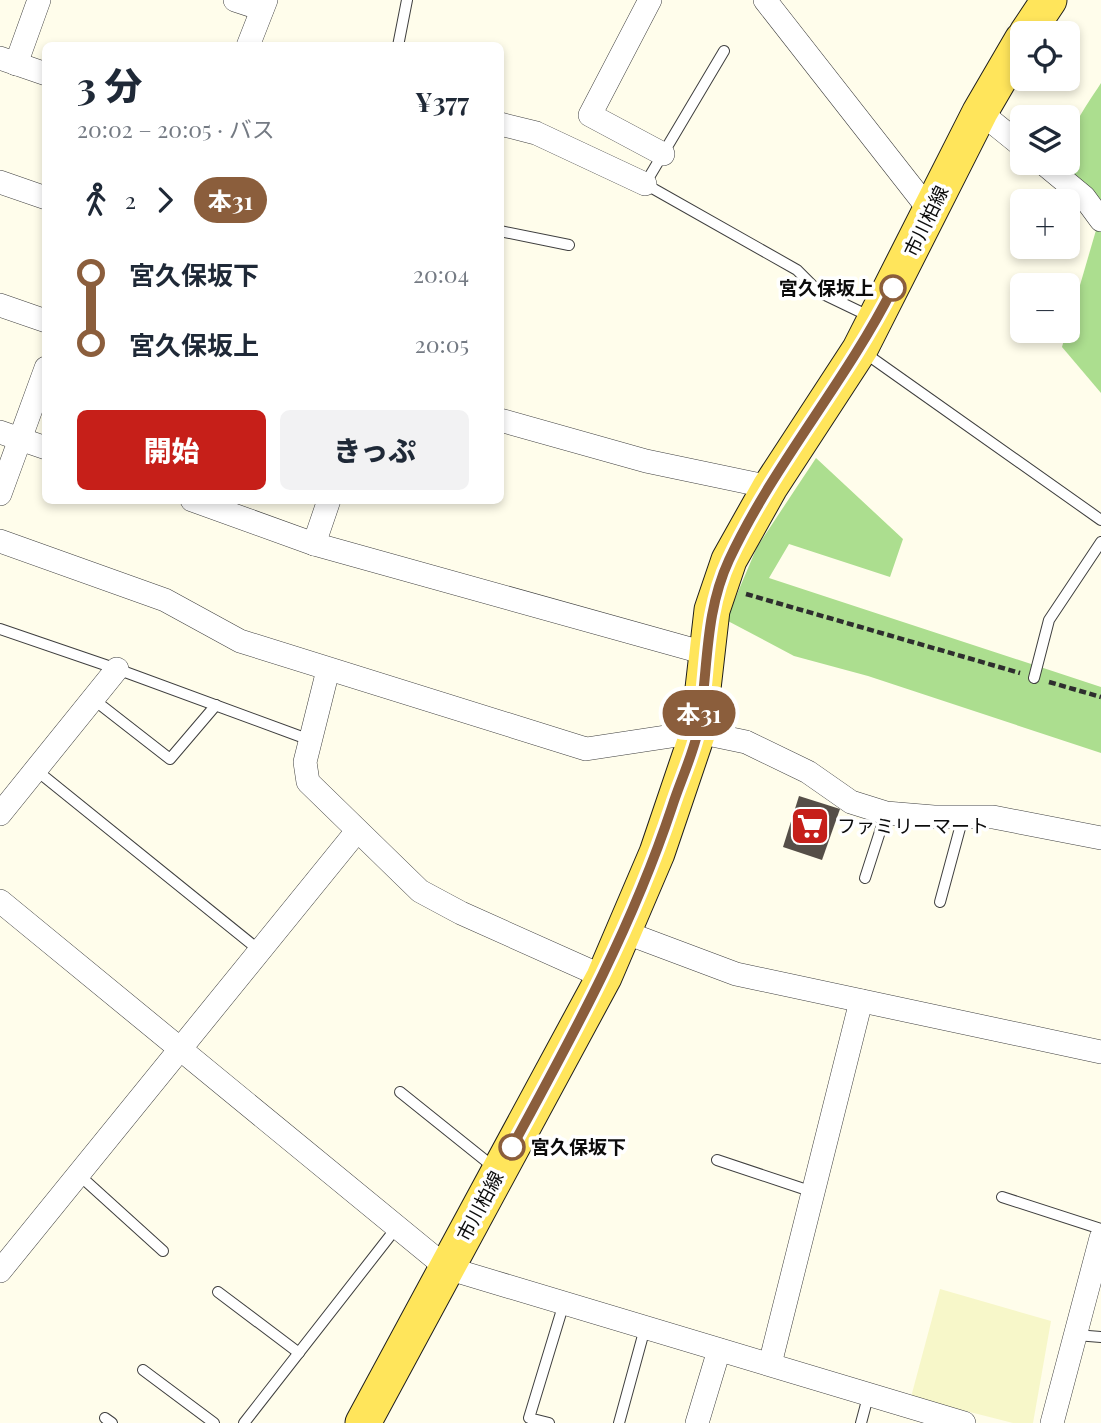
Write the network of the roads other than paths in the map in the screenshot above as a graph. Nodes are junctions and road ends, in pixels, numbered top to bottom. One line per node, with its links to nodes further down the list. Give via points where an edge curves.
1 (39, 0): 12 (street)
2 (236, 0): 7 (street)
3 (407, 0): 10 (lane)
4 (650, 0): 18 (street, via 590,115)
5 (765, 0): 23 (street)
6 (1049, 0): 8 (main road)
7 (264, 5): 9 (street)
8 (1035, 21)
9 (250, 42)
10 (399, 42)
11 (724, 51): 18 (lane)
12 (8, 61): 14 (street)
13 (1010, 61): 15 (main road, 市川柏線)
14 (42, 73)
15 (980, 112): 17 (street); 23 (main road, 市川柏線)
16 (504, 125): 21 (street, via 536,133)
17 (1010, 136)
18 (663, 154): 21 (lane)
19 (1057, 175): 24 (street, via 1084,197)
20 (0, 182): 22 (street)
21 (645, 184): 29 (lane, via 797,270 819,292)
22 (42, 197)
23 (931, 212): 29 (main road, 市川柏線)
24 (1101, 220)
25 (504, 232): 26 (lane)
26 (569, 245)
27 (0, 305): 28 (street)
28 (42, 320)
29 (876, 320): 30 (main road, 市川柏線)
30 (860, 349): 35 (main road, 市川柏線); 39 (lane)
31 (42, 376): 33 (street)
32 (504, 421): 35 (street, via 646,461)
33 (10, 436): 34 (street); 36 (street)
34 (42, 447)
35 (770, 487): 44 (main road, 市川柏線, via 718,586)
36 (0, 494)
37 (203, 504): 42 (street)
38 (328, 504): 42 (street)
39 (1101, 520)
40 (0, 541): 46 (street, via 165,600 240,641)
41 (1101, 542): 47 (lane, via 1049,620)
42 (314, 544): 44 (street)
43 (0, 629): 45 (lane)
44 (705, 653): 50 (main road, 市川柏線)
45 (117, 668): 48 (street); 49 (lane)
46 (328, 670): 50 (street, via 586,750); 51 (street)
47 (1034, 678)
48 (93, 699): 49 (lane, via 170,759); 52 (street)
49 (216, 705): 51 (lane)
50 (698, 732): 53 (street, via 746,742 808,772 851,802); 61 (main road, 市川柏線, via 657,853)
51 (310, 740): 56 (street, via 305,762 308,782)
52 (36, 770): 54 (street); 62 (lane)
53 (886, 813): 55 (street); 58 (lane)
54 (0, 814)
55 (963, 817): 57 (street, via 993,817); 60 (lane)
56 (357, 831): 62 (street); 63 (street, via 420,891)
57 (1101, 838)
58 (865, 878)
59 (0, 901): 65 (street)
60 (940, 902)
61 (624, 932): 63 (main road, 市川柏線); 64 (street, via 736,974)
62 (259, 950): 65 (street)
63 (604, 977): 69 (main road, 市川柏線)
64 (861, 1001): 66 (street); 71 (street)
65 (180, 1048): 70 (street); 73 (street)
66 (1101, 1052)
67 (400, 1092): 69 (lane)
68 (718, 1160): 71 (lane)
69 (499, 1171): 77 (main road, 市川柏線)
70 (78, 1174): 76 (lane); 78 (street)
71 (813, 1192): 86 (street)
72 (1002, 1197): 74 (lane)
73 (397, 1227): 77 (street); 85 (lane)
74 (1101, 1229)
75 (1101, 1238): 82 (street)
76 (163, 1251)
77 (447, 1268): 80 (street); 92 (main road, 市川柏線)
78 (0, 1271)
79 (218, 1292): 85 (lane)
80 (564, 1303): 81 (street); 93 (lane, via 529,1418)
81 (645, 1328): 84 (street); 94 (lane)
82 (1076, 1335): 83 (lane); 98 (street)
83 (1101, 1337)
84 (719, 1350): 86 (street); 95 (street)
85 (299, 1353): 91 (lane)
86 (770, 1364): 88 (street)
87 (143, 1370): 90 (lane)
88 (869, 1393): 89 (street); 96 (lane)
89 (921, 1416): 97 (street)
90 (214, 1423)
91 (244, 1423)
92 (363, 1423)
93 (549, 1423)
94 (619, 1423)
95 (697, 1423)
96 (861, 1423)
97 (964, 1423)
98 (1052, 1423)

